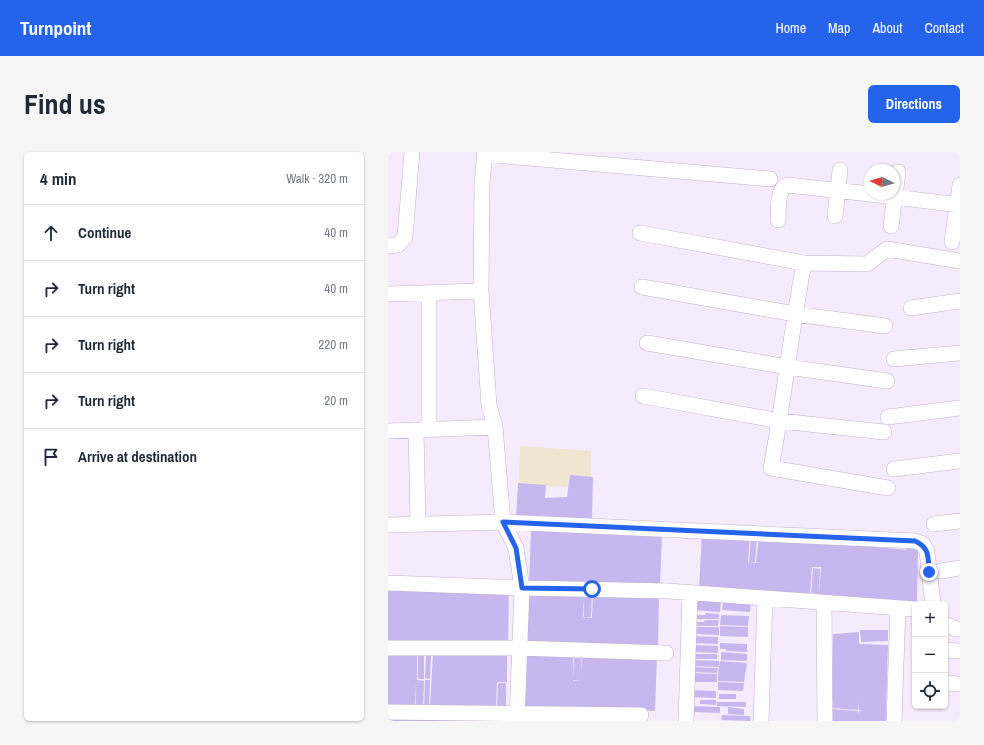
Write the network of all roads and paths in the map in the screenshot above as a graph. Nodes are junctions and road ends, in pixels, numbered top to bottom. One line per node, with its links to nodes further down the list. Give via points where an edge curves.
1 (412, 152): 16 (street, via 405,237 398,245)
2 (481, 161): 4 (street); 20 (street)
3 (840, 170): 6 (street)
4 (770, 180)
5 (960, 185): 10 (street)
6 (838, 190): 7 (street); 11 (street); 12 (street, via 789,184 785,186 780,192)
7 (864, 193)
8 (900, 198): 10 (street)
9 (894, 200): 13 (street)
10 (959, 204): 15 (street)
11 (835, 216)
12 (778, 220)
13 (891, 226)
14 (640, 233): 18 (street)
15 (952, 242)
16 (388, 246)
17 (960, 261): 18 (street, via 887,249 867,264)
18 (804, 263): 25 (street)
19 (642, 287): 25 (street)
20 (481, 291): 21 (street); 36 (street, via 489,404)
21 (429, 293): 22 (street); 37 (street)
22 (388, 294)
23 (960, 301): 24 (street)
24 (911, 308)
25 (795, 314): 26 (street); 30 (street)
26 (885, 326)
27 (647, 343): 30 (street)
28 (960, 353): 29 (street)
29 (894, 359)
30 (788, 367): 31 (street); 35 (street)
31 (887, 381)
32 (643, 396): 35 (street)
33 (960, 408): 34 (street)
34 (888, 417)
35 (780, 421): 39 (street); 42 (street, via 771,468)
36 (494, 427): 37 (street); 44 (street)
37 (422, 430): 38 (street); 45 (street)
38 (388, 431)
39 (884, 432)
40 (960, 461): 41 (street)
41 (894, 469)
42 (888, 488)
43 (960, 521): 46 (street)
44 (503, 522): 45 (street); 51 (street, via 516,548); 54 (street, via 915,541 923,544 927,552)
45 (418, 524): 47 (street)
46 (934, 524)
47 (388, 525)
48 (960, 568): 49 (street)
49 (942, 571)
50 (388, 583): 51 (street)
51 (522, 588): 52 (street); 61 (street)
52 (690, 593): 53 (street); 70 (street)
53 (765, 598): 55 (street); 71 (street)
54 (933, 601)
55 (824, 602): 56 (street); 72 (street)
56 (898, 608): 57 (street); 73 (street)
57 (912, 609)
58 (948, 625): 59 (street)
59 (960, 629)
60 (388, 648): 61 (street)
61 (519, 648): 64 (street); 69 (street)
62 (948, 650): 63 (street)
63 (960, 651)
64 (666, 653)
65 (948, 683): 66 (street)
66 (960, 684)
67 (388, 712): 69 (street)
68 (641, 716): 69 (street)
69 (517, 718)
70 (686, 721)
71 (761, 721)
72 (824, 721)
73 (894, 721)

